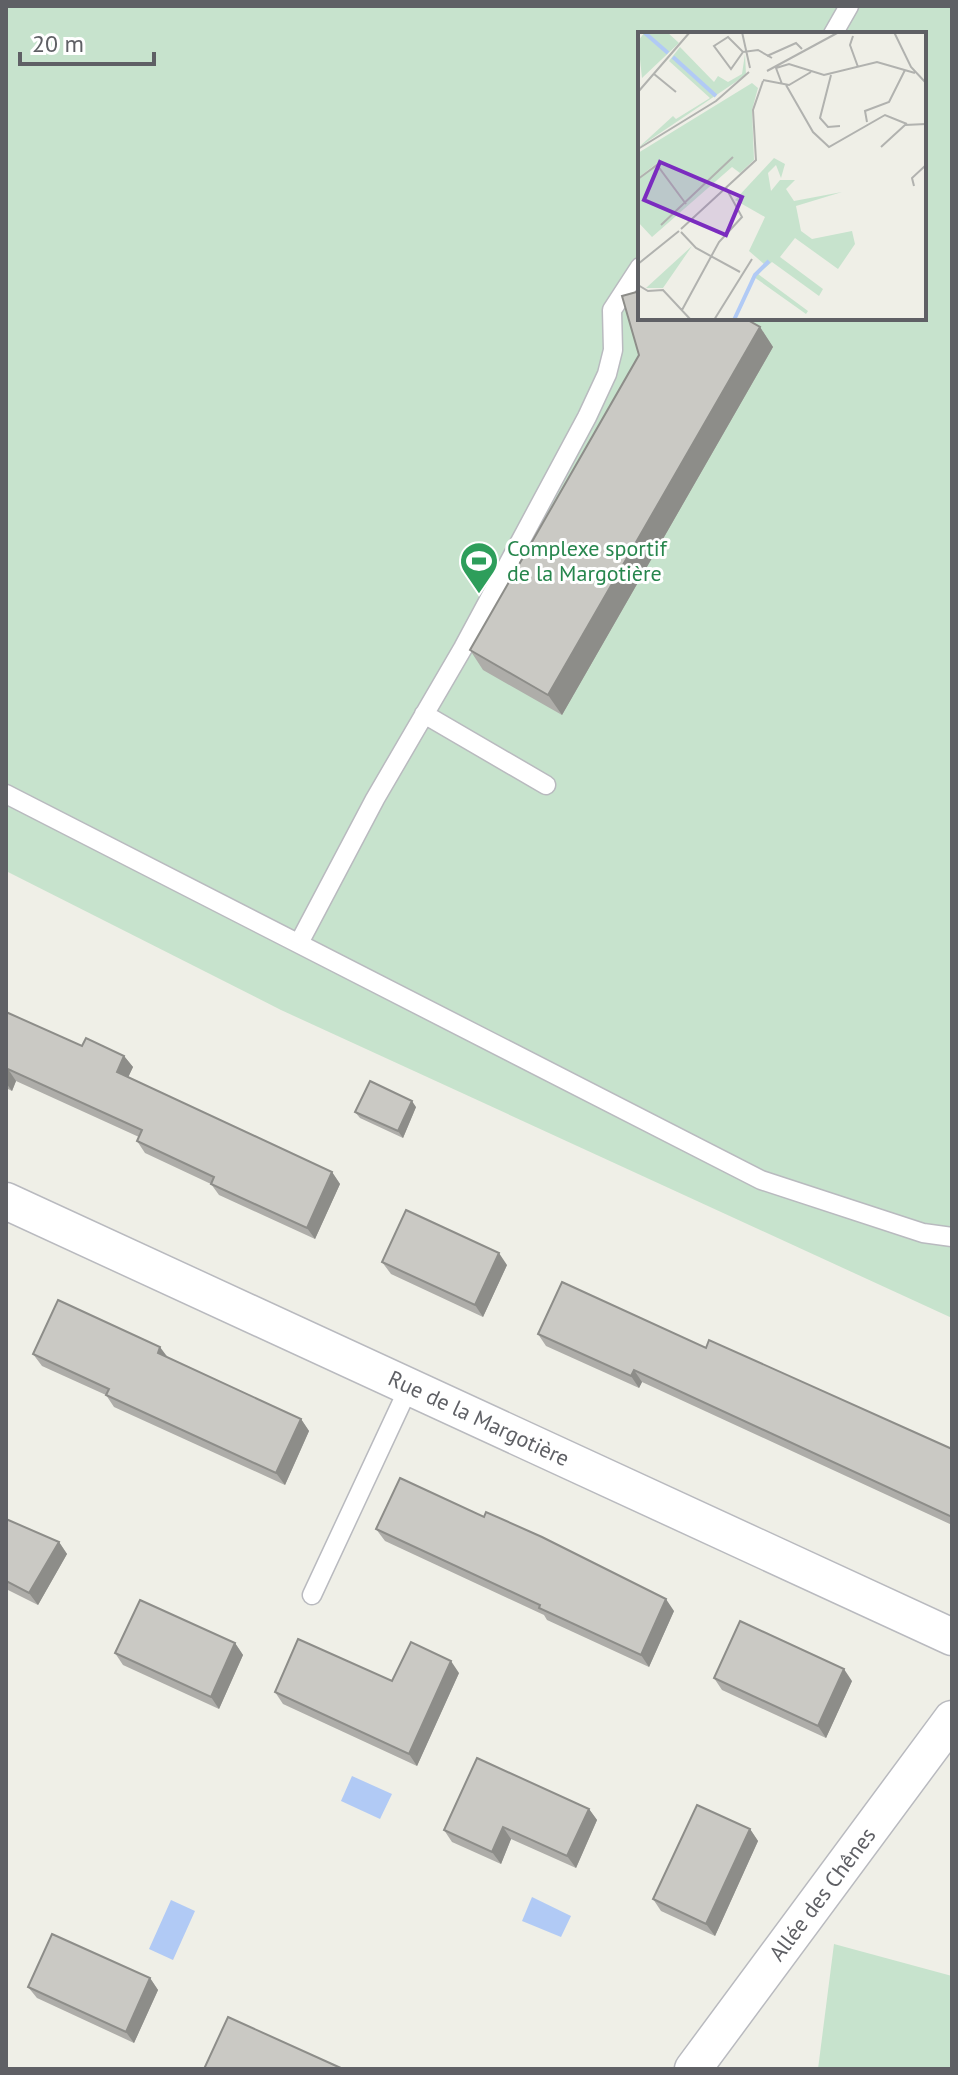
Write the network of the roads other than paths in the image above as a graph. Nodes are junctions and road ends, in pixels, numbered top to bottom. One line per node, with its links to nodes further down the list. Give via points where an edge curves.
1 (849, 6): 2 (lane)
2 (834, 32)
3 (638, 270): 4 (lane, via 612,310 613,350 587,417)
4 (424, 714): 5 (lane); 7 (lane)
5 (546, 785)
6 (6, 794): 7 (lane)
7 (299, 943): 9 (lane, via 761,1180 923,1233)
8 (6, 1201): 10 (street, Rue de la Margotière)
9 (952, 1237)
10 (409, 1387): 11 (lane); 12 (street, Rue de la Margotière)
11 (312, 1595)
12 (952, 1637)
13 (952, 1719): 14 (street, Allée des Chênes)
14 (693, 2069)

